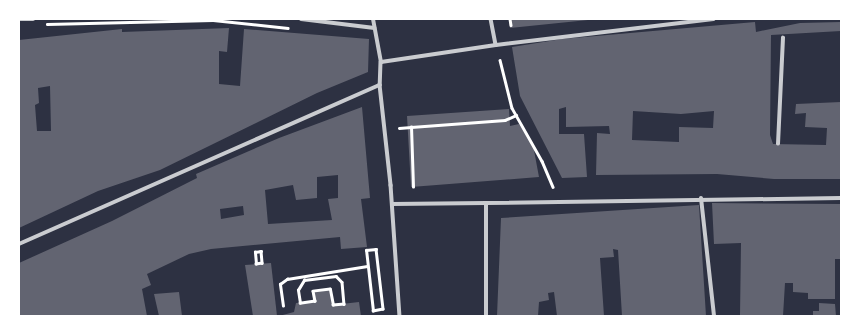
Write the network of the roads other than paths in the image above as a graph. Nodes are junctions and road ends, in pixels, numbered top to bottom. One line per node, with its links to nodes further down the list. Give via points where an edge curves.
1 (19, 19): 2 (street)
2 (33, 19)
3 (301, 19): 7 (street)
4 (373, 19): 7 (street)
5 (491, 19): 9 (street)
6 (713, 19): 9 (street)
7 (374, 28): 10 (street)
8 (783, 38): 12 (street)
9 (496, 45): 10 (street)
10 (381, 62): 11 (street)
11 (380, 85): 16 (street); 17 (street)
12 (778, 144)
13 (700, 198): 14 (street); 15 (street); 20 (street)
14 (841, 198)
15 (486, 203): 16 (street); 19 (street)
16 (392, 204): 18 (street)
17 (19, 244)
18 (400, 316)
19 (486, 316)
20 (714, 316)

